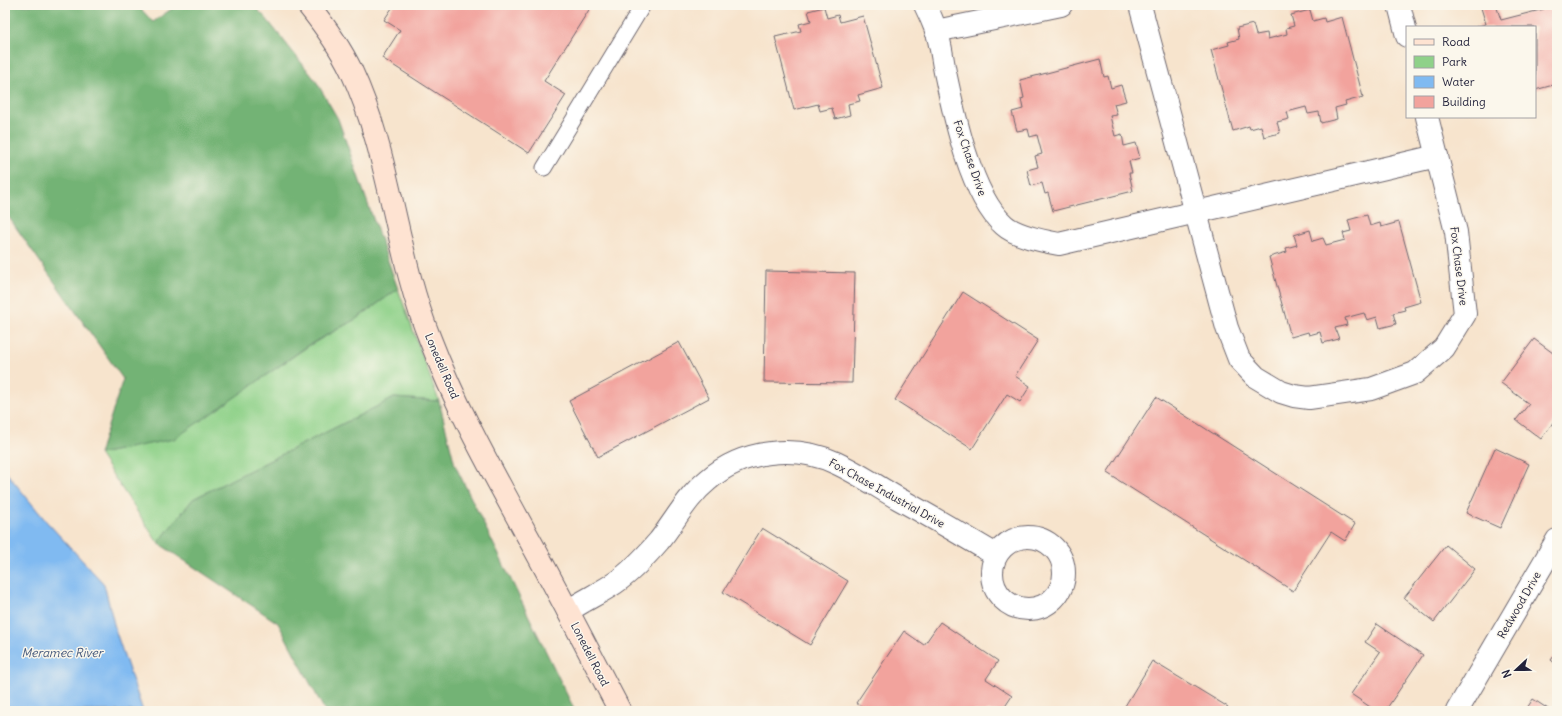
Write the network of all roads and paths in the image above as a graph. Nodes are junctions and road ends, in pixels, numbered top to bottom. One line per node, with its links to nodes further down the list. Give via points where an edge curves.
1 (308, 5): 15 (street, Lonedell Road, via 343,54 368,110 415,296 440,364 504,493)
2 (642, 5): 11 (lane)
3 (926, 5): 7 (street, Fox Chase Drive)
4 (1061, 5): 7 (street)
5 (1140, 5): 12 (street, Fox Chase Drive)
6 (1399, 5): 8 (street)
7 (936, 31): 12 (street, Fox Chase Drive, via 964,145 979,189 990,210 1006,227 1030,238 1058,244)
8 (1406, 32)
9 (1428, 118): 10 (street, Fox Chase Drive)
10 (1437, 156): 12 (street, Fox Chase Drive); 12 (street, Fox Chase Drive, via 1456,232 1465,314 1444,348 1415,373 1371,389 1309,398 1281,392 1256,377 1239,359 1227,328)
11 (544, 168)
12 (1196, 212)
13 (1557, 540): 17 (street, Redwood Drive)
14 (996, 555): 15 (street, Fox Chase Industrial Drive, via 836,462 808,454 782,452 755,455 730,465 708,480 690,499 659,541 636,565 615,582)
15 (568, 610): 16 (street, Lonedell Road)
16 (620, 711)
17 (1457, 711)

